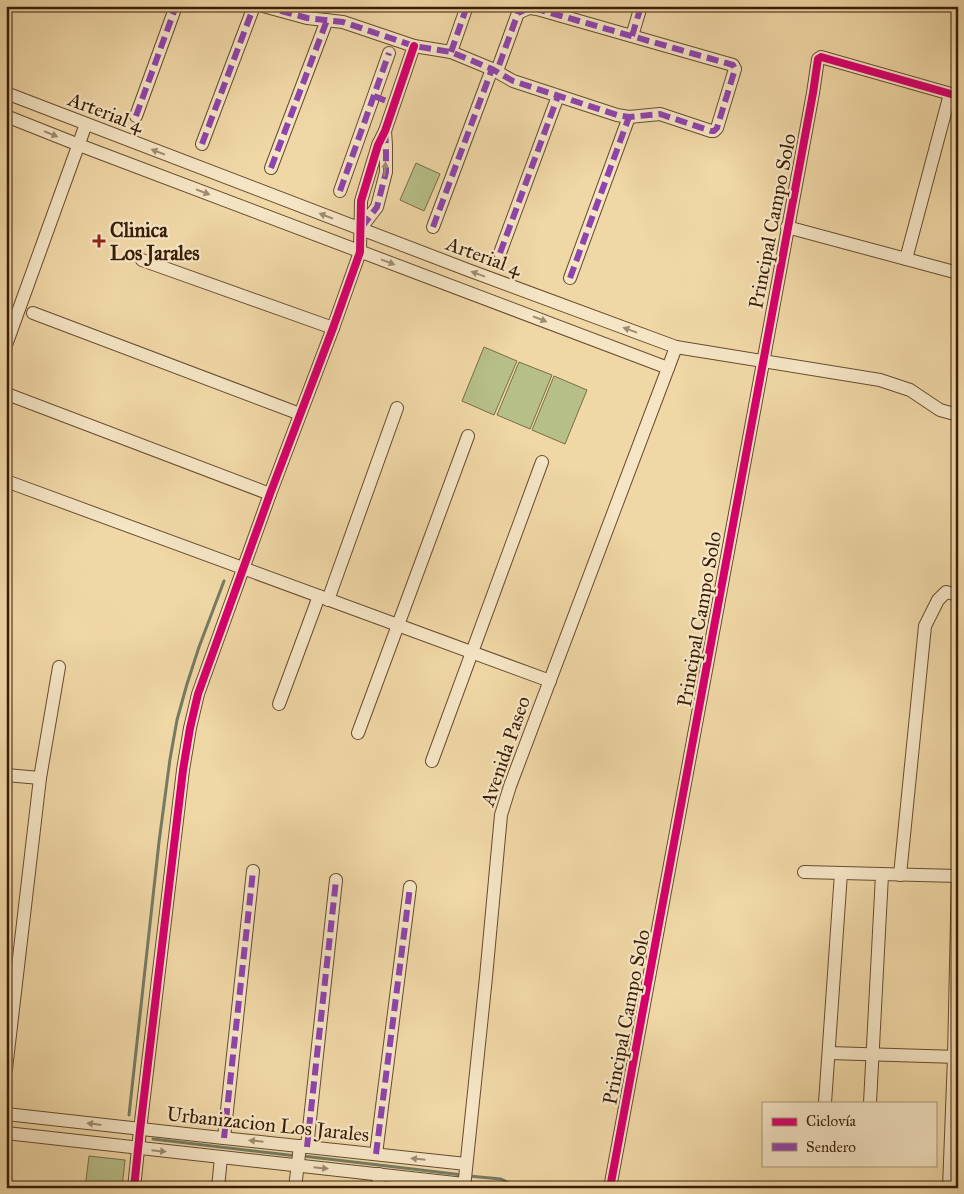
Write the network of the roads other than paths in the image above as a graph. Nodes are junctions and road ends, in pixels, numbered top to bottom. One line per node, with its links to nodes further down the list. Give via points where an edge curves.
1 (176, 6): 18 (street)
2 (254, 6): 21 (street)
3 (263, 6): 6 (street)
4 (467, 6): 9 (street)
5 (641, 6): 7 (street)
6 (327, 20): 8 (street, via 343,22); 23 (street)
7 (632, 36): 11 (street, via 529,8 518,13); 19 (street, via 732,65 735,69 714,131 660,114)
8 (414, 46): 9 (street); 16 (street)
9 (451, 52): 11 (street)
10 (390, 53): 14 (street)
11 (494, 70): 15 (street, via 513,81); 25 (street)
12 (6, 93): 20 (street, Arterial 4)
13 (954, 95): 26 (street, Principal Campo Solo, via 818,59); 30 (street)
14 (374, 96): 16 (street); 24 (street)
15 (558, 96): 19 (street); 29 (street)
16 (394, 104): 27 (street, via 385,131 386,172 377,207)
17 (6, 116): 22 (street, Arterial 4, one-way to 22)
18 (136, 116)
19 (629, 116): 33 (street)
20 (86, 124): 22 (street); 27 (street, Arterial 4, one-way to 20)
21 (202, 144)
22 (79, 145): 28 (street, Arterial 4, one-way to 28); 36 (street)
23 (271, 168)
24 (340, 191)
25 (432, 227)
26 (787, 227): 30 (street); 38 (street, Principal Campo Solo)
27 (360, 229): 28 (street); 37 (street, Arterial 4, one-way to 27)
28 (360, 252): 35 (street); 39 (street, Arterial 4, one-way to 39)
29 (500, 252)
30 (906, 259): 32 (street)
31 (142, 260): 35 (street)
32 (958, 273)
33 (570, 278)
34 (33, 313): 42 (street)
35 (333, 328): 42 (street)
36 (6, 344)
37 (676, 346): 38 (street, Arterial 4); 39 (street, Avenida Paseo)
38 (762, 362): 43 (street, Arterial 4, via 880,380 910,390 940,410); 88 (street, Principal Campo Solo)
39 (668, 368): 54 (street, Avenida Paseo)
40 (7, 394): 47 (street)
41 (397, 408): 50 (street)
42 (300, 414): 47 (street)
43 (958, 416)
44 (468, 436): 51 (street)
45 (542, 462): 52 (street)
46 (6, 481): 48 (street)
47 (270, 494): 48 (street)
48 (243, 568): 50 (street); 75 (street, via 198,694 190,728)
49 (958, 595): 64 (street, via 946,592 938,600 925,626)
50 (323, 598): 51 (street); 55 (street)
51 (398, 626): 52 (street); 56 (street)
52 (472, 653): 54 (street); 57 (street)
53 (59, 667): 59 (street)
54 (550, 680): 83 (street, Avenida Paseo, via 501,815)
55 (279, 704)
56 (358, 733)
57 (432, 761)
58 (6, 774): 59 (street)
59 (40, 778): 71 (street)
60 (253, 871): 77 (street)
61 (804, 872): 62 (street)
62 (842, 873): 63 (street); 68 (street)
63 (882, 874): 64 (street); 69 (street)
64 (900, 875): 65 (street)
65 (958, 875): 70 (street)
66 (336, 880): 79 (street)
67 (410, 887): 80 (street)
68 (829, 1052): 69 (street); 72 (street)
69 (872, 1053): 70 (street); 73 (street)
70 (956, 1057): 89 (street)
71 (6, 1069)
72 (825, 1102)
73 (870, 1102)
74 (6, 1114): 75 (street, Urbanizacion Los Jarales, one-way to 74)
75 (140, 1130): 77 (street, Urbanizacion Los Jarales); 78 (street)
76 (6, 1133): 78 (street, Urbanizacion Los Jarales)
77 (224, 1138): 79 (street, Urbanizacion Los Jarales, one-way to 77)
78 (139, 1148): 81 (street, Urbanizacion Los Jarales, one-way to 81); 84 (street)
79 (301, 1153): 80 (street, Urbanizacion Los Jarales); 81 (street, Urbanizacion Los Jarales); 82 (street, Urbanizacion Los Jarales, one-way to 82); 86 (street)
80 (376, 1154): 83 (street, Urbanizacion Los Jarales, one-way to 80)
81 (221, 1157): 85 (street)
82 (379, 1174): 83 (street, Urbanizacion Los Jarales); 87 (street)
83 (465, 1176)
84 (134, 1188)
85 (218, 1188)
86 (296, 1188)
87 (378, 1188)
88 (610, 1188)
89 (949, 1188)

